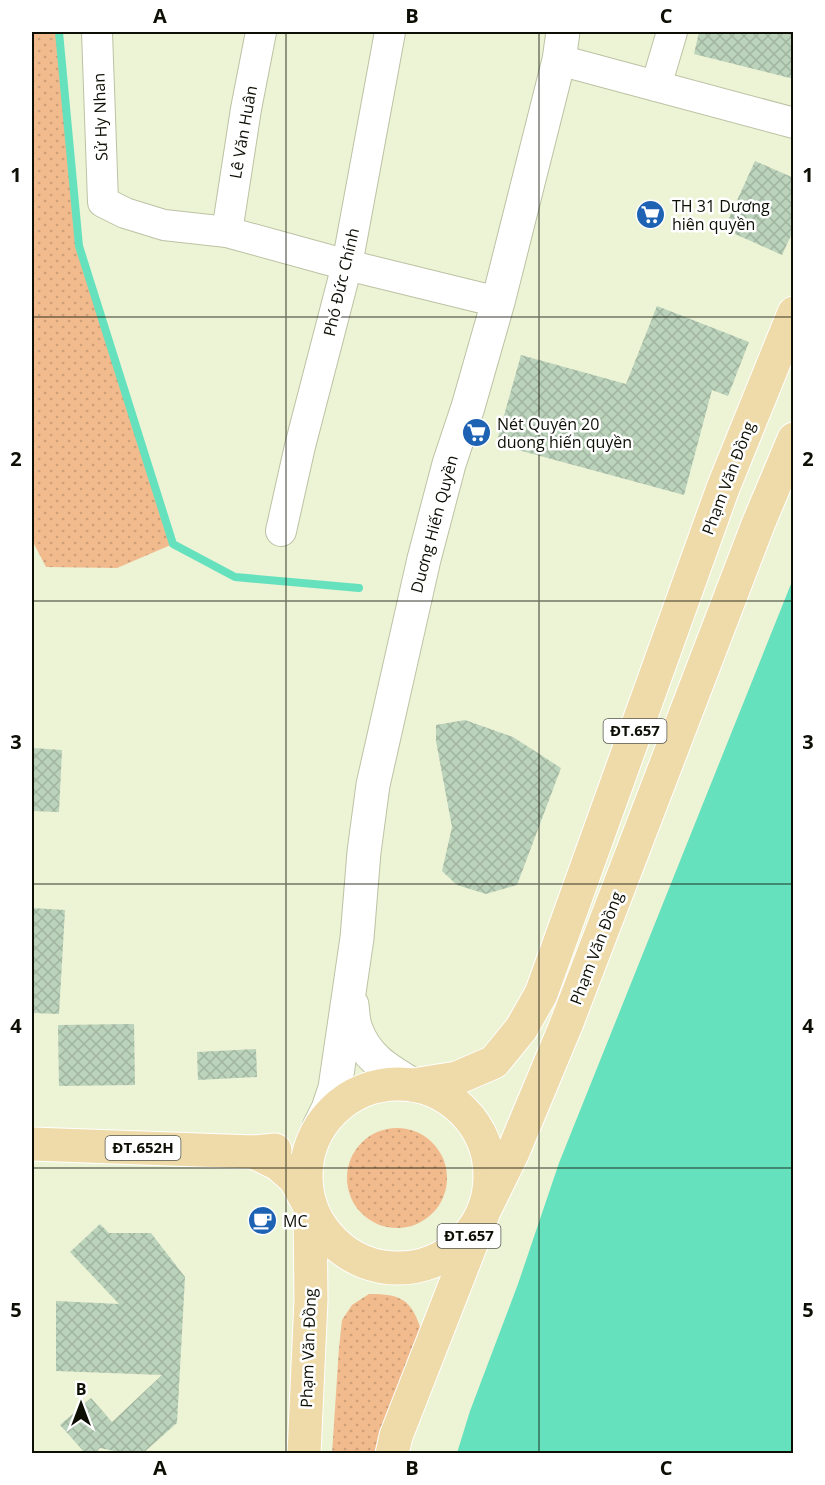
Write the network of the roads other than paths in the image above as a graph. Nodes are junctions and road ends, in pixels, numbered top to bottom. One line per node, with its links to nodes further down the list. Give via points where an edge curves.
1 (97, 32): 8 (street, Sử Hy Nhan, via 103,202 164,225)
2 (261, 32): 8 (street, Lê Văn Huân)
3 (390, 32): 9 (street, Phó Đức Chính)
4 (672, 32): 6 (street)
5 (561, 46): 6 (street); 10 (street, Duơng Hiến Quyền)
6 (656, 86): 7 (street)
7 (794, 123)
8 (227, 232): 9 (street)
9 (347, 265): 10 (street); 13 (street, Phó Đức Chính)
10 (498, 302): 14 (street, Duơng Hiến Quyền, via 427,548 376,774)
11 (794, 313): 15 (main road, Phạm Văn Đồng / ĐT.657, via 723,488 541,994 521,1029 494,1062 457,1078)
12 (794, 439): 20 (main road, Phạm Văn Đồng / ĐT.657, via 566,1025)
13 (281, 531)
14 (350, 988): 15 (street, Duơng Hiến Quyền, via 355,1028 366,1050 383,1067); 16 (street, Duơng Hiến Quyền, via 335,1088)
15 (413, 1085): 16 (main road, ĐT.657, via 387,1085 360,1092 337,1106); 20 (main road, ĐT.657, via 440,1094 463,1110 479,1132 489,1157 490,1184)
16 (319, 1127): 18 (main road, ĐT.652H, via 311,1137 288,1148); 19 (main road, ĐT.657, via 308,1152 305,1180)
17 (32, 1144): 18 (main road, ĐT.652H)
18 (254, 1152): 19 (main road, ĐT.652H, via 278,1164 295,1179)
19 (310, 1207): 20 (main road, ĐT.657, via 323,1232 344,1251 368,1264 396,1269 423,1265 449,1253 470,1235); 21 (main road, Phạm Văn Đồng / ĐT.657, via 311,1300)
20 (484, 1211): 22 (main road, Phạm Văn Đồng / ĐT.657)
21 (304, 1454)
22 (392, 1454)

